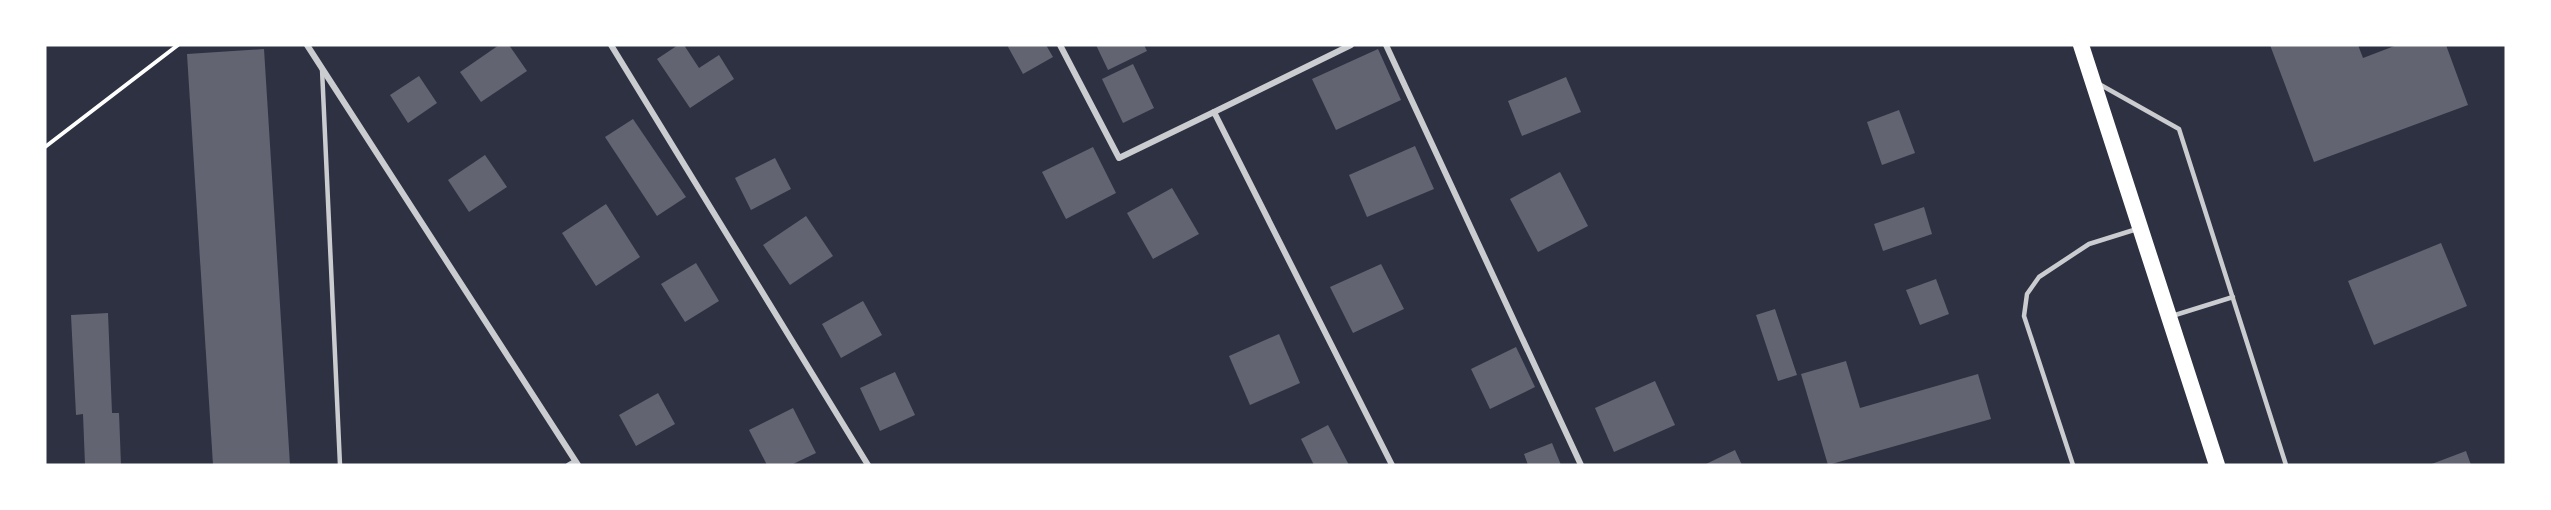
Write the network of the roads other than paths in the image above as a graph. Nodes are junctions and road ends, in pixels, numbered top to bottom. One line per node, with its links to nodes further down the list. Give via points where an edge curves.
1 (307, 45): 7 (street)
2 (611, 45): 16 (street)
3 (1060, 45): 9 (street, via 1119,158)
4 (1351, 45): 9 (street)
5 (1386, 45): 18 (street)
6 (2081, 45): 8 (highway)
7 (322, 67): 13 (street); 14 (lane)
8 (2092, 80): 10 (highway); 11 (lane, via 2179,129)
9 (1214, 111): 17 (street)
10 (2140, 228): 12 (highway); 19 (lane, via 2089,244 2038,278 2027,294 2024,316)
11 (2233, 297): 12 (lane); 21 (lane)
12 (2169, 317): 20 (highway)
13 (576, 463): 15 (lane)
14 (340, 465)
15 (568, 465)
16 (868, 465)
17 (1392, 465)
18 (1581, 465)
19 (2073, 465)
20 (2217, 465)
21 (2286, 465)

